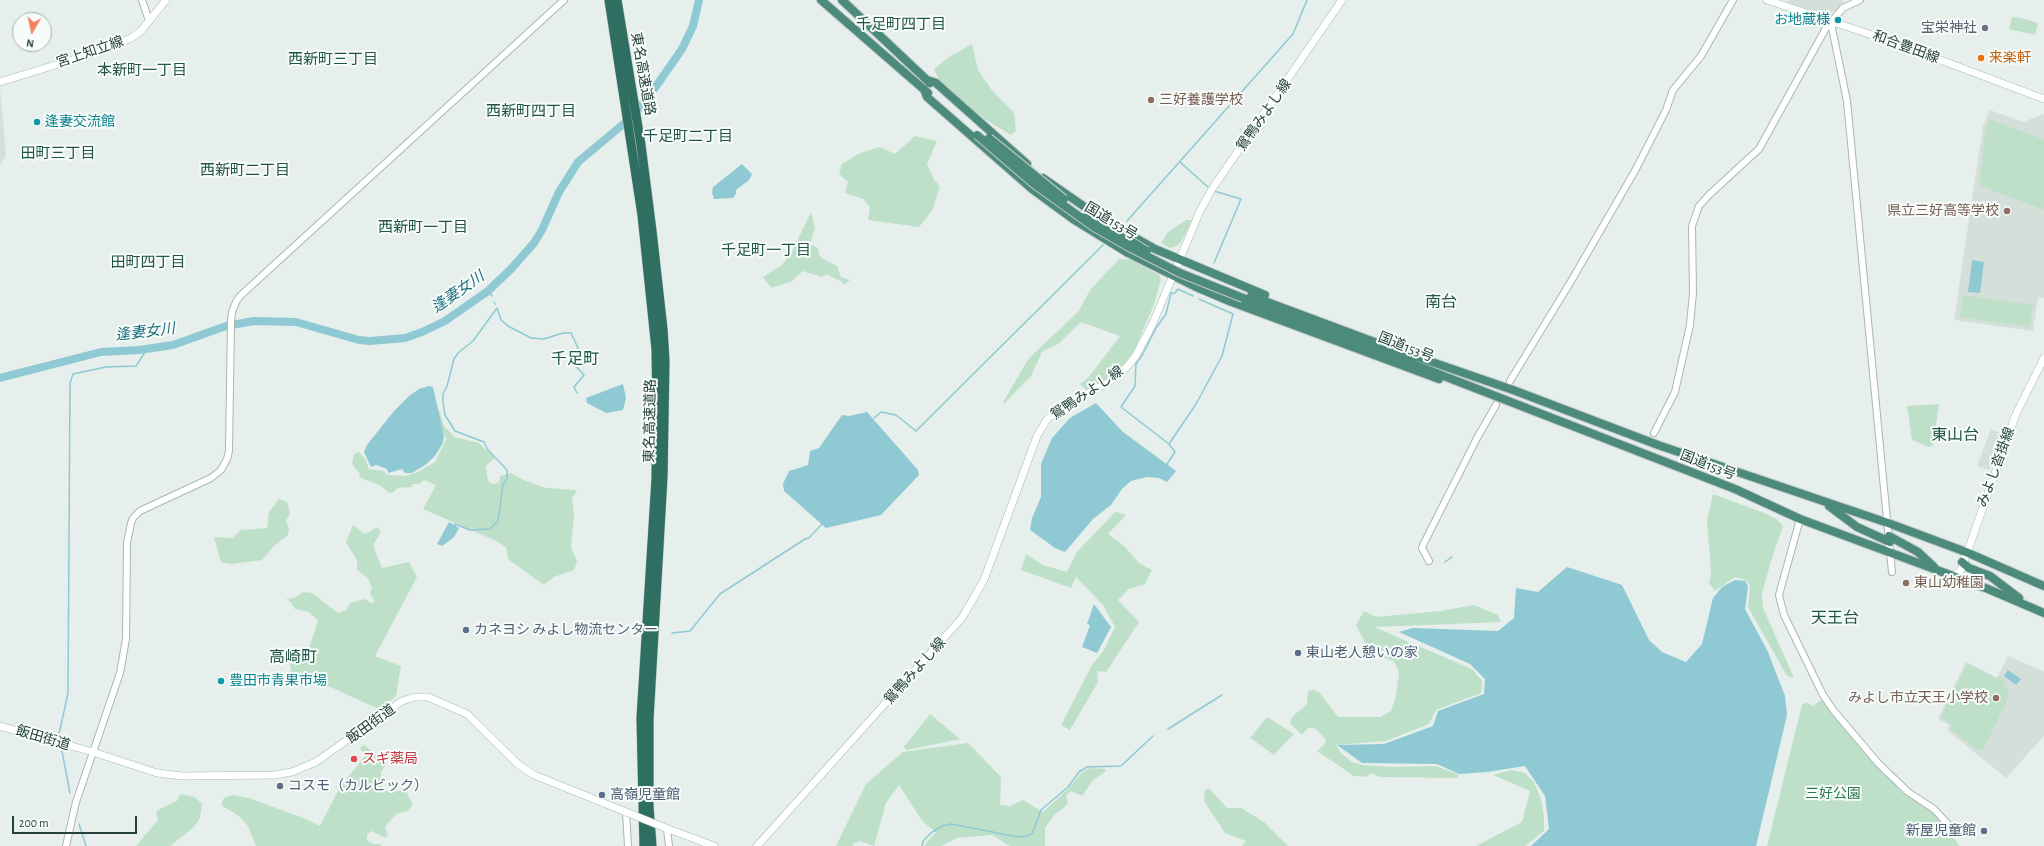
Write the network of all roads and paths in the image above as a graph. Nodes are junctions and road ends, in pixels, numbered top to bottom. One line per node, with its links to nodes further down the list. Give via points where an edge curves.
1 (142, 0): 12 (street)
2 (166, 0): 12 (main road, 宮上知立線)
3 (564, 0): 42 (street, via 240,296 231,314 227,459 221,470 211,478 150,505 133,518 127,543 127,614 123,660)
4 (609, 0): 14 (highway, 東名高速道路)
5 (617, 0): 14 (highway, 東名高速道路)
6 (821, 0): 17 (highway, 国道153号)
7 (842, 0): 15 (highway, 国道153号)
8 (1342, 0): 19 (main road, 鴛鴨みよし線, via 1212,189)
9 (1733, 0): 24 (street, via 1701,56 1673,90 1666,110 1636,169)
10 (1767, 0): 13 (main road, 和合豊田線)
11 (1860, 0): 13 (street, via 1843,8)
12 (149, 21): 16 (main road, 宮上知立線, via 131,38 98,52)
13 (1832, 21): 18 (main road, 和合豊田線); 27 (street, via 1759,149 1706,197 1696,212 1692,234 1693,293 1690,326 1676,392); 30 (street, via 1847,101)
14 (625, 76): 48 (highway, 東名高速道路, via 631,144 648,263 657,384 656,479 641,703 640,760); 49 (highway, 東名高速道路, via 641,145 659,284 665,361 663,484 649,719 649,807)
15 (927, 80): 19 (highway, via 936,83 1036,172 1062,191 1132,237); 21 (highway, 国道153号, bridge, via 1035,177 1094,220 1166,260)
16 (0, 82)
17 (924, 90): 20 (highway, via 927,97 993,157 1043,198 1128,253); 21 (highway, 国道153号, bridge, via 1034,184 1094,227 1168,267)
18 (2044, 99)
19 (1179, 260): 20 (main road, 鴛鴨みよし線); 22 (highway, via 1414,351)
20 (1173, 275): 25 (highway, via 1230,301 1319,336 1454,384); 52 (main road, 鴛鴨みよし線, via 1135,357 1109,382 1059,408 1046,421 1037,436 984,580 962,618)
21 (1244, 296): 22 (highway, 国道153号); 25 (highway, 国道153号)
22 (1420, 357): 28 (highway, 国道153号, via 1658,445)
23 (2044, 358): 32 (main road, みよし沓掛線, via 2016,414)
24 (1510, 381)
25 (1460, 383): 29 (highway, 国道153号, via 1735,489)
26 (1496, 405): 34 (street, via 1423,545)
27 (1654, 433)
28 (1796, 491): 30 (highway, 国道153号); 31 (highway, via 1827,504 1857,527)
29 (1800, 519): 33 (highway, 国道153号); 45 (street, via 1780,595 1784,616 1823,695 1878,763 1908,792 1934,809 1956,833)
30 (1888, 523): 31 (street); 32 (highway, 国道153号)
31 (1890, 539): 33 (street); 37 (highway, via 1918,552)
32 (1966, 552): 35 (main road, みよし沓掛線); 39 (highway, 国道153号)
33 (1891, 553): 36 (street); 37 (highway, 国道153号)
34 (1429, 561)
35 (1962, 562): 38 (main road, みよし沓掛線, via 1960,570); 40 (highway, via 1969,568 1990,576)
36 (1892, 572)
37 (1941, 572): 38 (highway, 国道153号)
38 (1953, 577): 40 (highway, 国道153号)
39 (2044, 586)
40 (2044, 613)
41 (0, 726): 42 (main road, 飯田街道)
42 (93, 752): 43 (main road, 飯田街道, via 170,775 274,775 292,772 322,759 402,700 428,697 467,714 519,765 534,775); 46 (street, via 76,802)
43 (626, 812): 44 (main road, 飯田街道, bridge); 47 (street)
44 (665, 828): 50 (street); 51 (main road, 飯田街道)
45 (1968, 830)
46 (66, 846)
47 (628, 846)
48 (644, 846)
49 (652, 846)
50 (669, 846)
51 (714, 846)
52 (758, 846)

